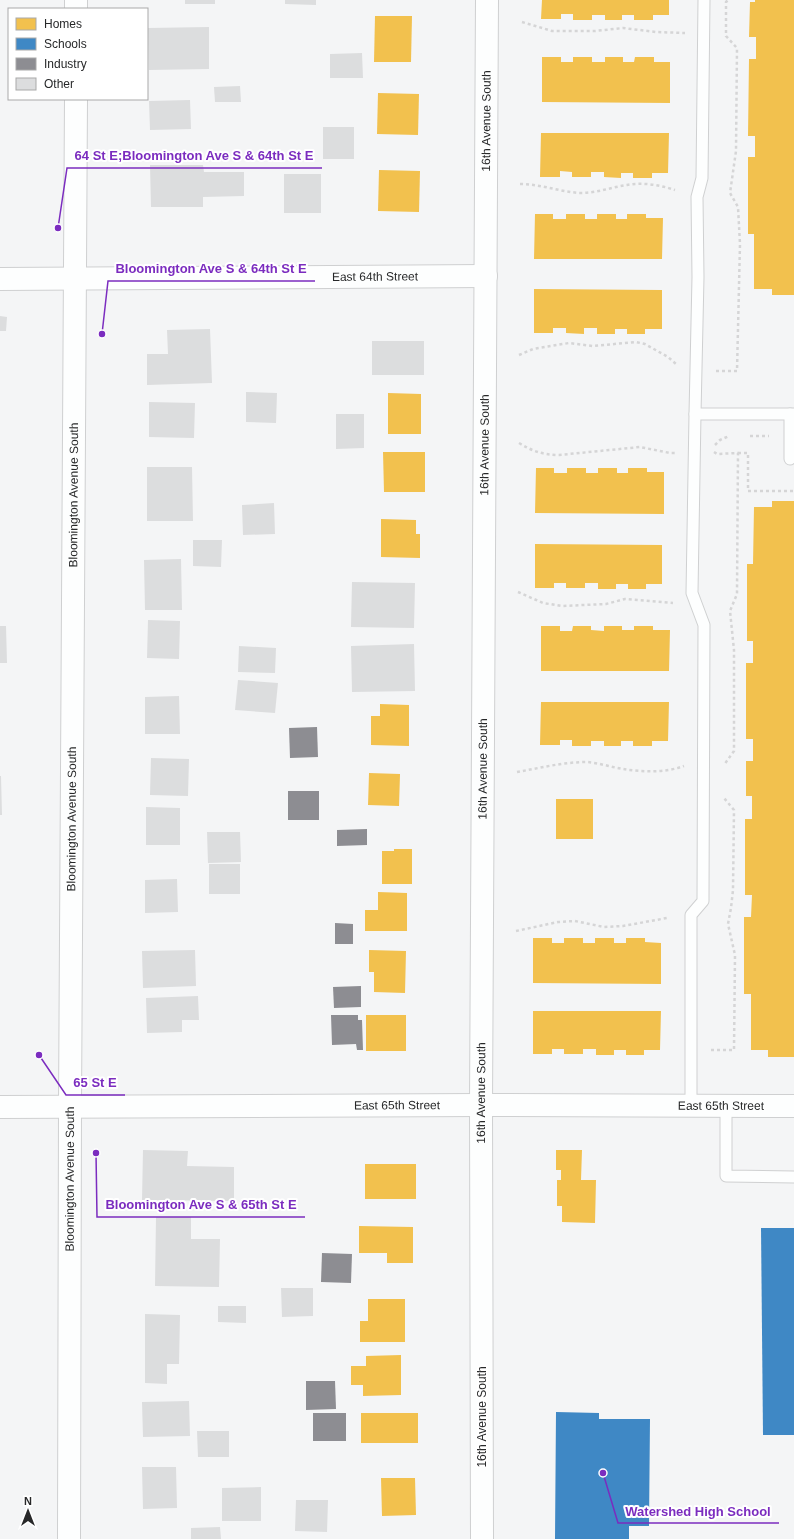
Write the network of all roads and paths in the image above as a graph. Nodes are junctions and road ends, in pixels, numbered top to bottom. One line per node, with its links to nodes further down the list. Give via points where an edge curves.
1 (487, 0): 9 (street, 16th Avenue South)
2 (704, 0): 15 (lane, via 702,178 697,197)
3 (728, 0): 14 (path, via 726,36 737,48 736,151 730,193 738,207 740,244 737,371 714,370)
4 (522, 22): 5 (path, via 552,31 623,28)
5 (685, 33)
6 (76, 100): 11 (street, Bloomington Avenue South)
7 (520, 184): 8 (path, via 534,184 582,193 635,184)
8 (676, 190)
9 (486, 276): 11 (street, East 64th Street); 34 (street, 16th Avenue South)
10 (0, 279): 11 (street, East 64th Street)
11 (75, 279): 35 (street, Bloomington Avenue South)
12 (519, 355): 13 (path, via 569,343 593,346 636,342 645,344 668,357 676,363)
13 (678, 370)
14 (714, 378)
15 (695, 414): 16 (lane); 36 (lane, via 692,594 704,625 703,901 691,915)
16 (792, 414): 23 (lane)
17 (733, 436): 22 (path, via 720,440 714,452)
18 (746, 436): 19 (path)
19 (769, 436)
20 (519, 443): 21 (path, via 532,451 546,455 640,447)
21 (679, 453)
22 (738, 453): 24 (path, via 748,453 748,491); 28 (path, via 737,594 730,611 734,650 734,750)
23 (790, 459)
24 (794, 491)
25 (518, 592): 26 (path, via 543,603 562,606 606,604 625,599)
26 (673, 603)
27 (687, 765): 29 (path, via 663,771 642,771 587,762 561,763)
28 (724, 766)
29 (517, 772)
30 (724, 797): 33 (path, via 734,810 733,890 728,924 735,955 734,1050 711,1050)
31 (667, 918): 32 (path, via 604,927 575,921 558,922)
32 (516, 931)
33 (710, 1057)
34 (481, 1105): 35 (street, East 65th Street); 36 (street, East 65th Street); 42 (street, 16th Avenue South)
35 (70, 1106): 38 (street, East 65th Street); 41 (street, Bloomington Avenue South)
36 (691, 1106): 39 (street, East 65th Street)
37 (794, 1106): 39 (street, East 65th Street)
38 (0, 1107)
39 (726, 1107): 40 (lane, via 726,1176)
40 (794, 1177)
41 (69, 1539)
42 (482, 1539)

